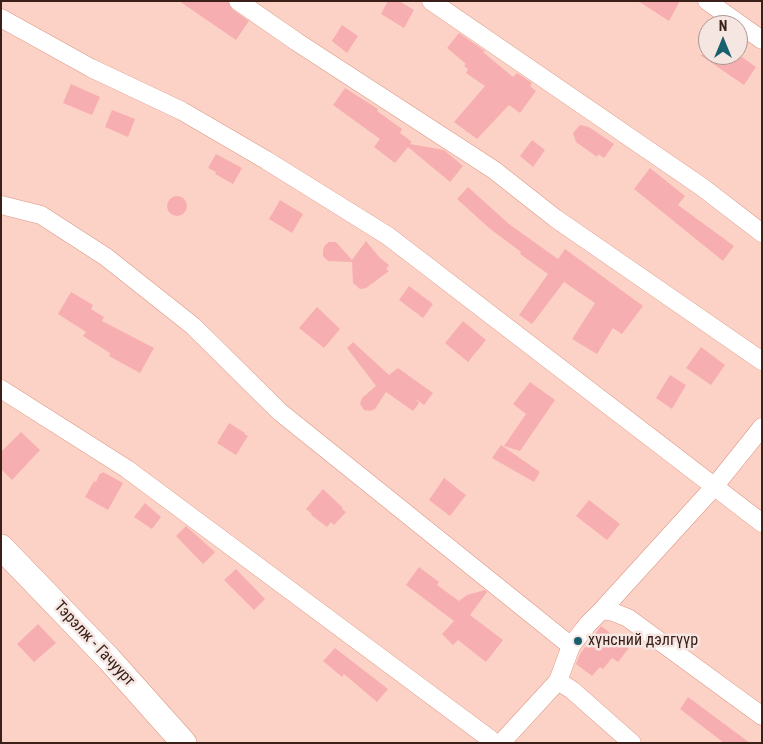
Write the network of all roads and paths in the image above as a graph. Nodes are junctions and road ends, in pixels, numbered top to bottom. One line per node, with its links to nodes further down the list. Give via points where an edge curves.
1 (238, 1): 8 (street, via 494,170 555,218)
2 (430, 1): 7 (street, via 702,187)
3 (707, 1): 5 (street)
4 (1, 18): 11 (street, via 91,68 182,111 388,236)
5 (762, 40)
6 (1, 205): 15 (street, via 40,215 106,257 193,326 280,412)
7 (762, 233)
8 (762, 361)
9 (1, 389): 19 (street, via 127,469)
10 (762, 427): 11 (street)
11 (714, 487): 12 (street); 14 (street)
12 (762, 523)
13 (1, 547): 18 (main road, Тэрэлж - Гачуурт, via 109,659)
14 (602, 610): 15 (street); 17 (street, via 628,618)
15 (571, 646): 16 (street)
16 (558, 681): 20 (street); 21 (street)
17 (762, 716)
18 (184, 743)
19 (493, 743)
20 (501, 743)
21 (632, 743)

